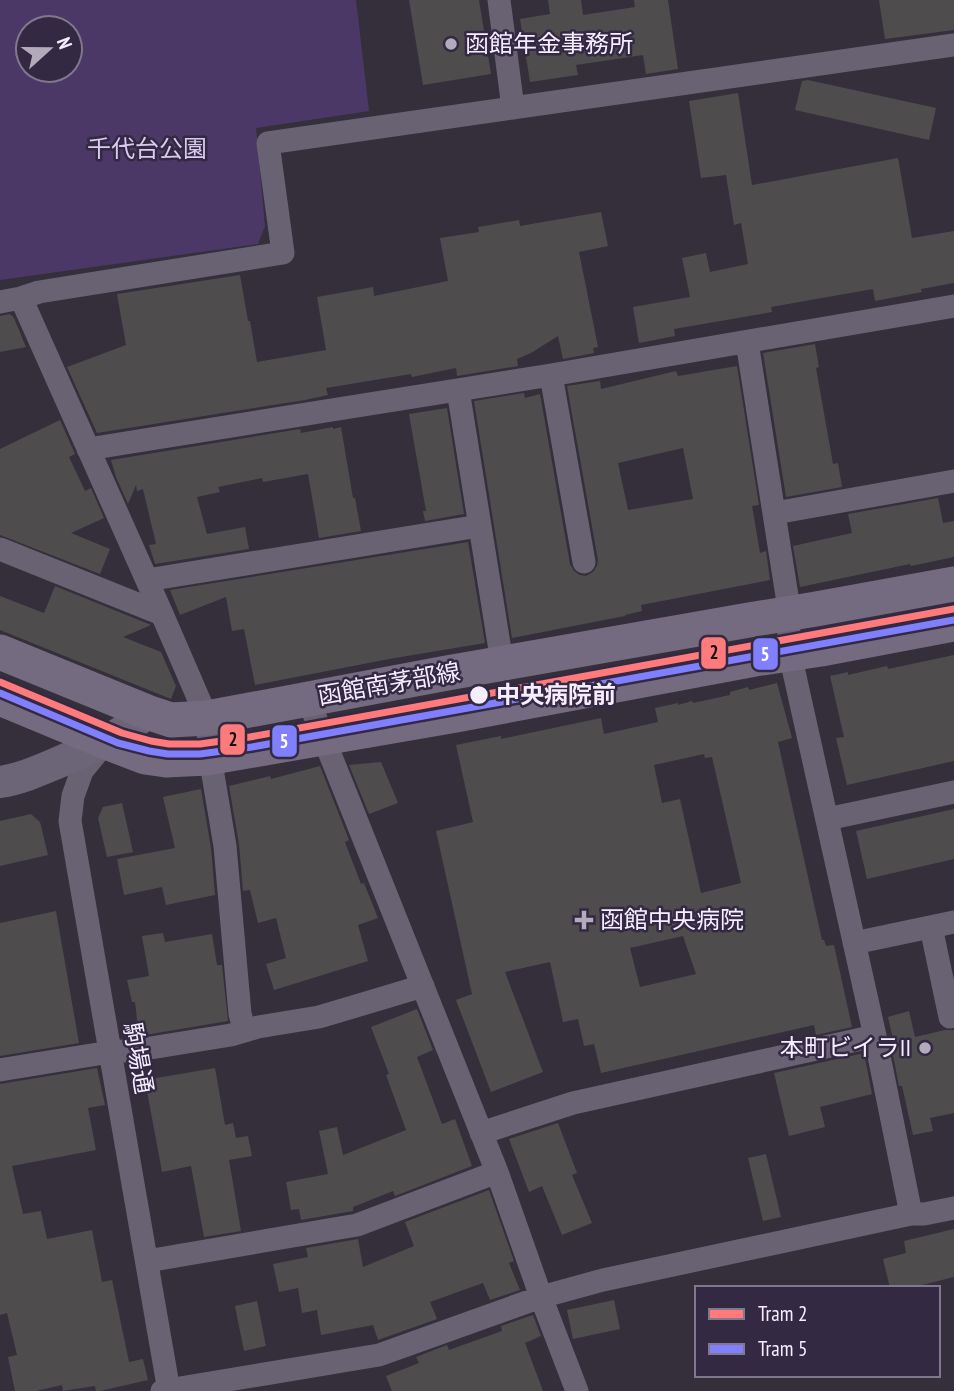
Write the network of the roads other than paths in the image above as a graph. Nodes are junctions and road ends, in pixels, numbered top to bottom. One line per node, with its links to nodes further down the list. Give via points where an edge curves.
1 (499, 0): 3 (street)
2 (954, 45): 3 (street)
3 (513, 108): 4 (street, via 268,143 283,253)
4 (10, 300): 9 (street)
5 (954, 306): 6 (street)
6 (747, 341): 7 (street); 11 (street)
7 (551, 375): 8 (street); 14 (street)
8 (458, 390): 9 (street); 12 (street)
9 (88, 449): 15 (street)
10 (954, 481): 11 (street)
11 (775, 513): 18 (street)
12 (479, 526): 15 (street); 22 (street)
13 (0, 549): 17 (street)
14 (584, 562)
15 (147, 580): 17 (street)
16 (954, 584): 18 (main road, 函館南茅部線)
17 (162, 614): 26 (street)
18 (788, 614): 21 (street); 22 (main road, 函館南茅部線)
19 (954, 624): 21 (main road)
20 (0, 652): 25 (main road, 函館南茅部線)
21 (790, 653): 27 (main road); 32 (street)
22 (504, 663): 24 (main road, 函館南茅部線)
23 (0, 698): 28 (main road)
24 (308, 699): 26 (main road, 函館南茅部線); 27 (street)
25 (147, 712): 26 (main road, 函館南茅部線, via 171,720); 28 (street)
26 (207, 718): 29 (street)
27 (323, 737): 29 (main road); 36 (street)
28 (106, 743): 29 (main road, via 166,760); 30 (street); 40 (street, 駒場通, via 82,771 70,821)
29 (210, 757): 38 (street, via 225,846)
30 (0, 782)
31 (954, 792): 32 (street)
32 (827, 819): 35 (street)
33 (954, 922): 34 (street)
34 (931, 927): 35 (street); 37 (street, via 950,1017)
35 (855, 943): 39 (street)
36 (423, 986): 38 (street, via 319,1017); 42 (street)
37 (954, 1016)
38 (245, 1031): 40 (street)
39 (874, 1036): 42 (street, via 573,1103); 45 (street)
40 (110, 1052): 41 (street); 46 (street, 駒場通)
41 (0, 1070)
42 (481, 1133): 43 (street)
43 (497, 1172): 46 (street, via 358,1225); 47 (street)
44 (954, 1208): 45 (street)
45 (911, 1214): 47 (street)
46 (147, 1261): 48 (street, 駒場通)
47 (541, 1297): 48 (street, via 379,1355); 49 (street)
48 (167, 1391)
49 (577, 1391)

